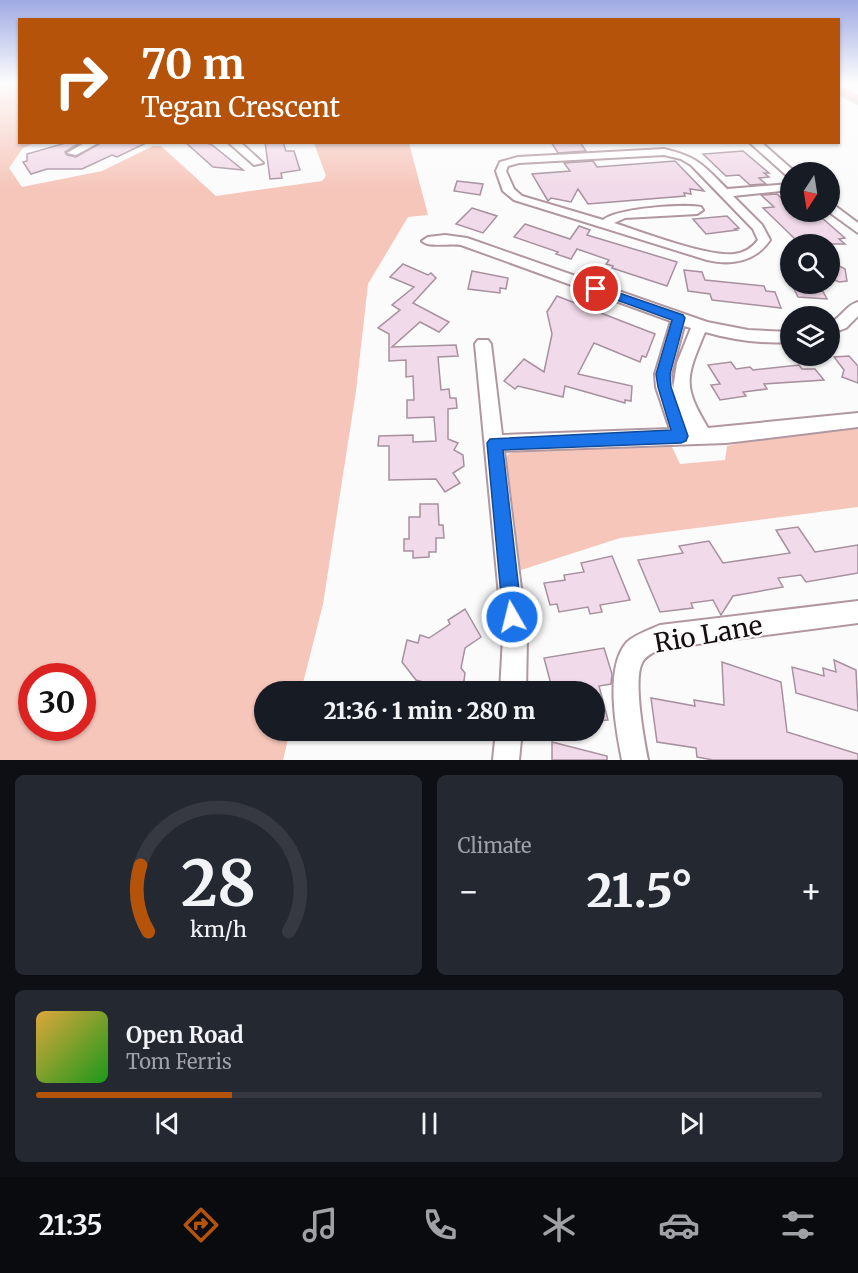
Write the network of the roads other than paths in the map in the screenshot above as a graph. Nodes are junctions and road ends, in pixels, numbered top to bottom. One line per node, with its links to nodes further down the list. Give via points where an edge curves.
1 (91, 144): 4 (street)
2 (235, 144): 5 (street)
3 (756, 144): 6 (street)
4 (72, 153)
5 (258, 163)
6 (780, 164)
7 (780, 189): 8 (street)
8 (728, 197): 9 (street); 12 (street, via 758,228 764,240 736,259 712,257); 12 (street, via 695,163 664,152 518,160 501,168 509,191 518,198)
9 (780, 197)
10 (697, 210): 12 (street, via 617,215)
11 (840, 214): 13 (street)
12 (606, 224)
13 (858, 229)
14 (428, 241): 16 (street, via 463,241)
15 (858, 307): 17 (street)
16 (679, 318): 18 (street); 23 (street, via 663,374)
17 (840, 324)
18 (700, 325): 19 (street, via 744,338); 22 (street, via 680,376 680,387 684,403)
19 (780, 338)
20 (483, 344): 24 (street)
21 (858, 420): 22 (street)
22 (703, 435): 23 (street)
23 (681, 436): 24 (street)
24 (495, 443): 26 (street, via 515,637)
25 (858, 612): 29 (street, Rio Lane, via 660,638 639,648 629,663 627,677)
26 (513, 681)
27 (508, 741): 28 (street)
28 (506, 760)
29 (635, 760)

